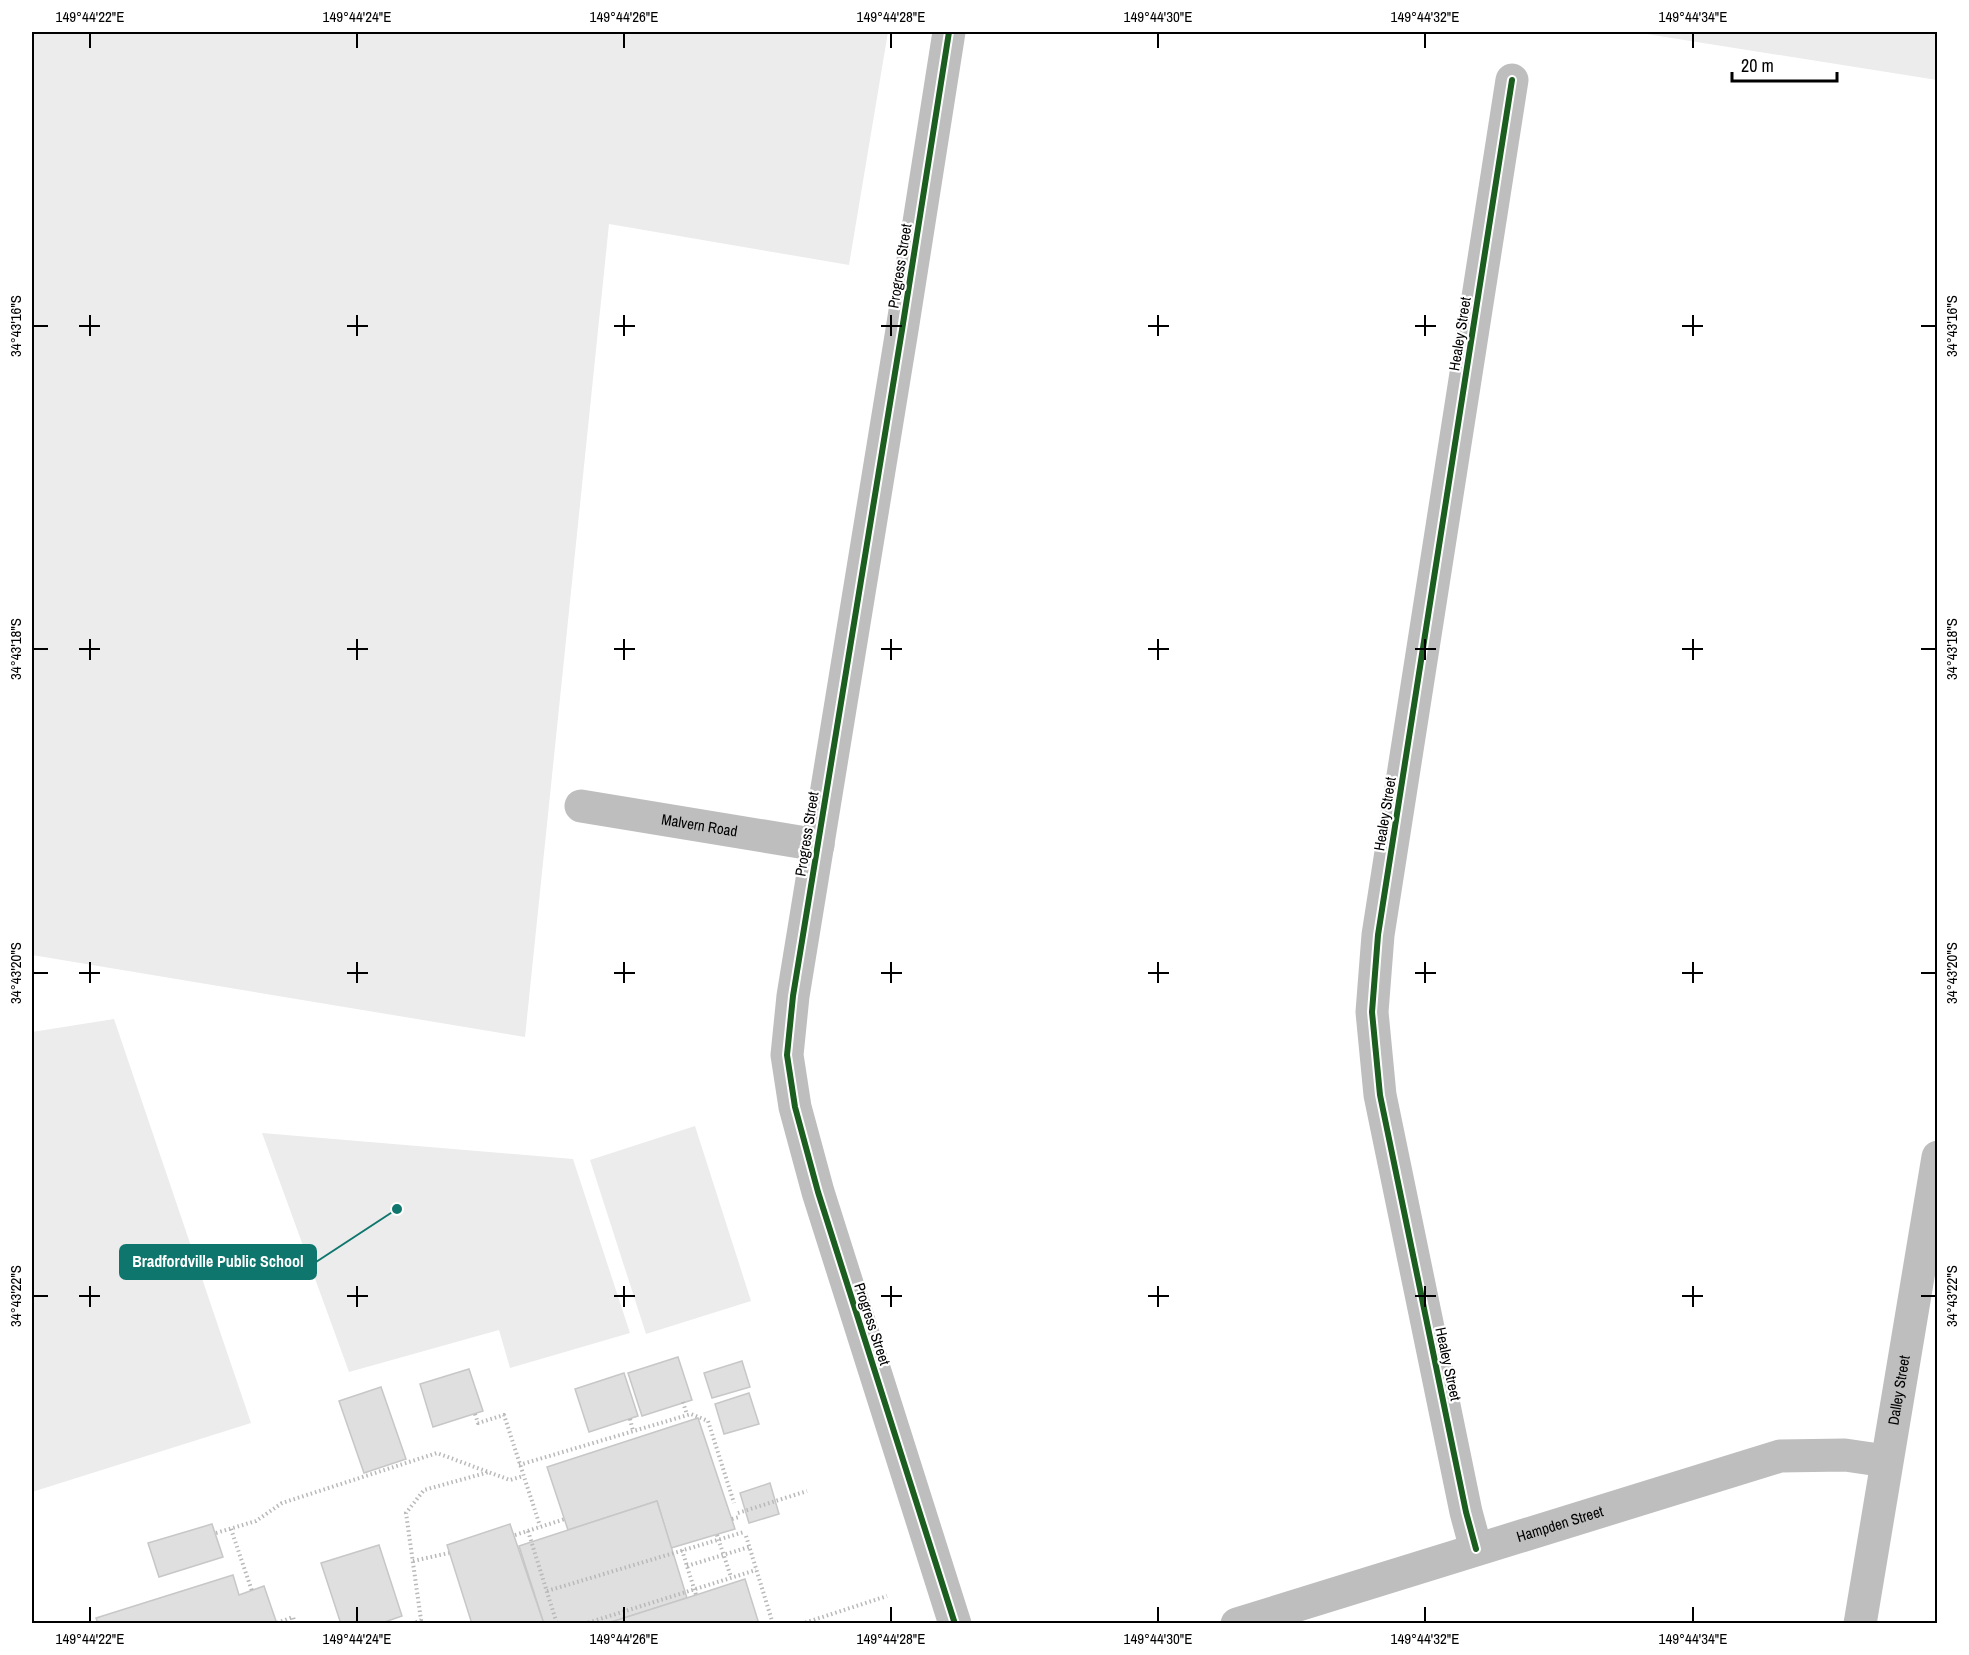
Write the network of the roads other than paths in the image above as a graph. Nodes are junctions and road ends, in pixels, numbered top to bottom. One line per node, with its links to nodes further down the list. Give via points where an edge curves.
1 (949, 32): 4 (street, Progress Street)
2 (1512, 80): 7 (street, Healey Street, via 1378,935 1372,1012 1380,1095)
3 (581, 806): 4 (street, Malvern Road)
4 (818, 844): 8 (street, Progress Street, via 787,1055 795,1107 818,1192)
5 (1936, 1174): 6 (street, Dalley Street)
6 (1886, 1461): 7 (street, Hampden Street, via 1845,1455 1780,1456); 10 (street, Dalley Street)
7 (1476, 1549): 9 (street, Hampden Street)
8 (955, 1623)
9 (1236, 1623)
10 (1860, 1623)

